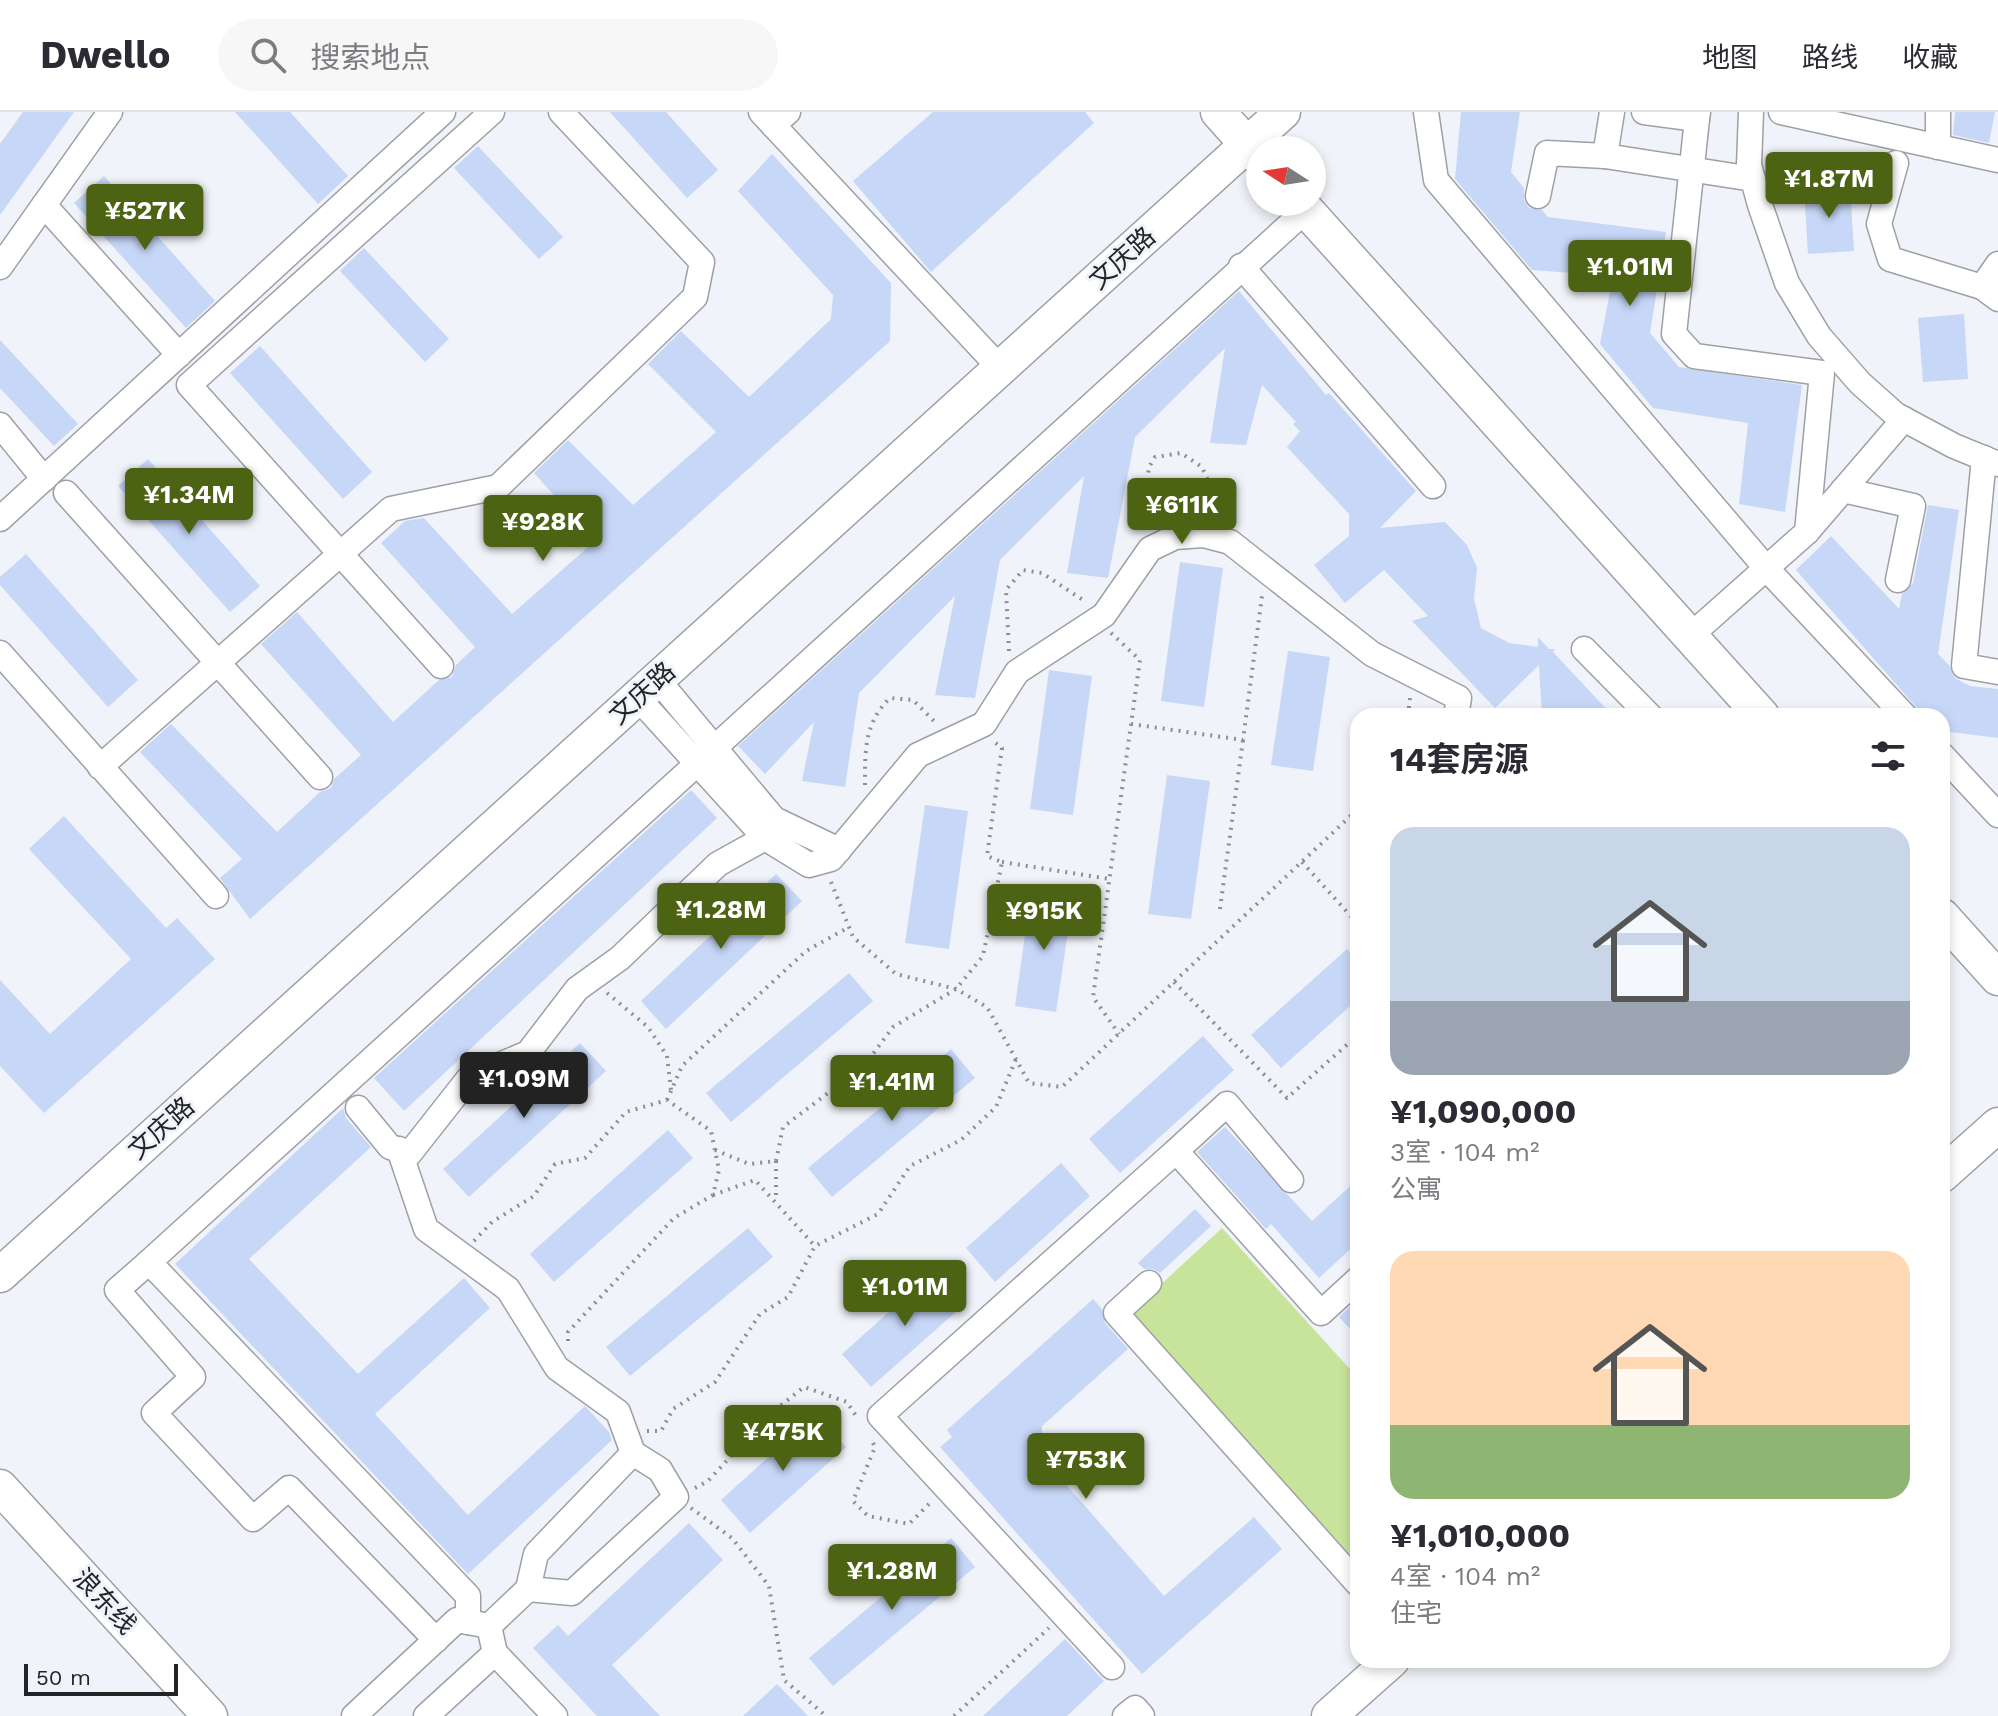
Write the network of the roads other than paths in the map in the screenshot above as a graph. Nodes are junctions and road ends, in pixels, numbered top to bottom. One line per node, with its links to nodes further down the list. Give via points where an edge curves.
1 (110, 112): 26 (street)
2 (443, 112): 33 (street)
3 (492, 112): 44 (street, via 189,385)
4 (561, 112): 44 (street, via 702,262 695,297 498,487 391,509)
5 (1218, 112): 17 (street)
6 (1283, 112): 16 (street, 文庆路)
7 (1426, 112): 45 (street, via 1436,180)
8 (1612, 112): 19 (street)
9 (1644, 112): 14 (street)
10 (1751, 112): 24 (street)
11 (1938, 112): 18 (street)
12 (1793, 113): 15 (street)
13 (774, 116): 34 (street)
14 (1698, 116): 23 (street)
15 (1873, 122): 18 (street)
16 (1266, 136)
17 (1246, 143)
18 (1938, 147): 21 (street)
19 (1605, 156): 23 (street); 25 (street, via 1547,153)
20 (1246, 159): 34 (street, 文庆路)
21 (1998, 160)
22 (1896, 163): 32 (street, via 1879,224 1890,259)
23 (1692, 170): 24 (street); 43 (street, via 1674,334 1694,356 1822,373)
24 (1753, 179): 35 (street, via 1787,283 1819,336 1860,383)
25 (1538, 196)
26 (44, 205): 31 (street); 33 (street)
27 (1292, 216): 30 (street)
28 (1311, 216): 47 (street)
29 (1998, 264): 32 (street)
30 (1241, 266): 39 (street); 58 (street)
31 (0, 267)
32 (1990, 293)
33 (179, 355): 38 (street)
34 (1001, 369): 53 (street, 文庆路)
35 (1904, 419): 37 (street); 40 (street)
36 (0, 425): 38 (street)
37 (1991, 461): 52 (street, via 1964,666)
38 (44, 479): 42 (street)
39 (1433, 486)
40 (1843, 490): 43 (street); 46 (street, via 1913,506)
41 (66, 493): 50 (street)
42 (0, 519)
43 (1807, 532): 45 (street)
44 (340, 554): 50 (street); 51 (street)
45 (1766, 568): 47 (street); 57 (street)
46 (1898, 580)
47 (1690, 636): 56 (street)
48 (1584, 649): 55 (street)
49 (0, 653): 60 (street)
50 (219, 661): 60 (street); 61 (street)
51 (441, 666)
52 (1998, 672)
53 (647, 688): 58 (street); 75 (street, 文庆路)
54 (1457, 708): 64 (street, via 1459,698 1372,654 1230,542 1203,535 1175,537 1150,549 1100,617 1017,672 984,724 918,755)
55 (1642, 708)
56 (1746, 708)
57 (1897, 708)
58 (707, 756): 63 (street); 64 (street, via 774,819); 74 (street)
59 (1950, 764): 62 (street)
60 (100, 767): 65 (street)
61 (320, 777)
62 (1998, 815)
63 (765, 838): 64 (street, via 809,865); 70 (street, via 718,864 620,958 577,989 528,1053 469,1078 410,1153)
64 (831, 856)
65 (216, 896)
66 (1950, 925): 67 (street)
67 (1998, 978)
68 (358, 1108): 70 (street, via 390,1147)
69 (1998, 1125): 72 (street)
70 (399, 1149): 78 (street, via 426,1229 508,1289 557,1368 618,1412)
71 (1176, 1151): 73 (street, via 1227,1104); 77 (street, via 1321,1313); 85 (street, via 880,1416)
72 (1950, 1168)
73 (1291, 1180)
74 (149, 1262): 82 (street, via 468,1596); 83 (street, via 117,1290 193,1377 154,1413 253,1519 289,1488)
75 (0, 1275)
76 (1149, 1283): 80 (street, via 1116,1313)
77 (1350, 1286)
78 (633, 1453): 81 (street, via 536,1554); 81 (street, via 660,1470 676,1497 572,1593)
79 (0, 1487): 87 (street, 浪东线)
80 (1350, 1575)
81 (528, 1589): 82 (street)
82 (479, 1624): 83 (street, via 457,1620); 84 (street)
83 (436, 1640): 88 (street)
84 (495, 1653): 89 (street); 90 (street)
85 (1112, 1667)
86 (1383, 1668): 93 (street)
87 (210, 1716)
88 (354, 1716)
89 (426, 1716)
90 (555, 1716)
91 (1125, 1716): 92 (street, via 1135,1708)
92 (1142, 1716)
93 (1329, 1716)

